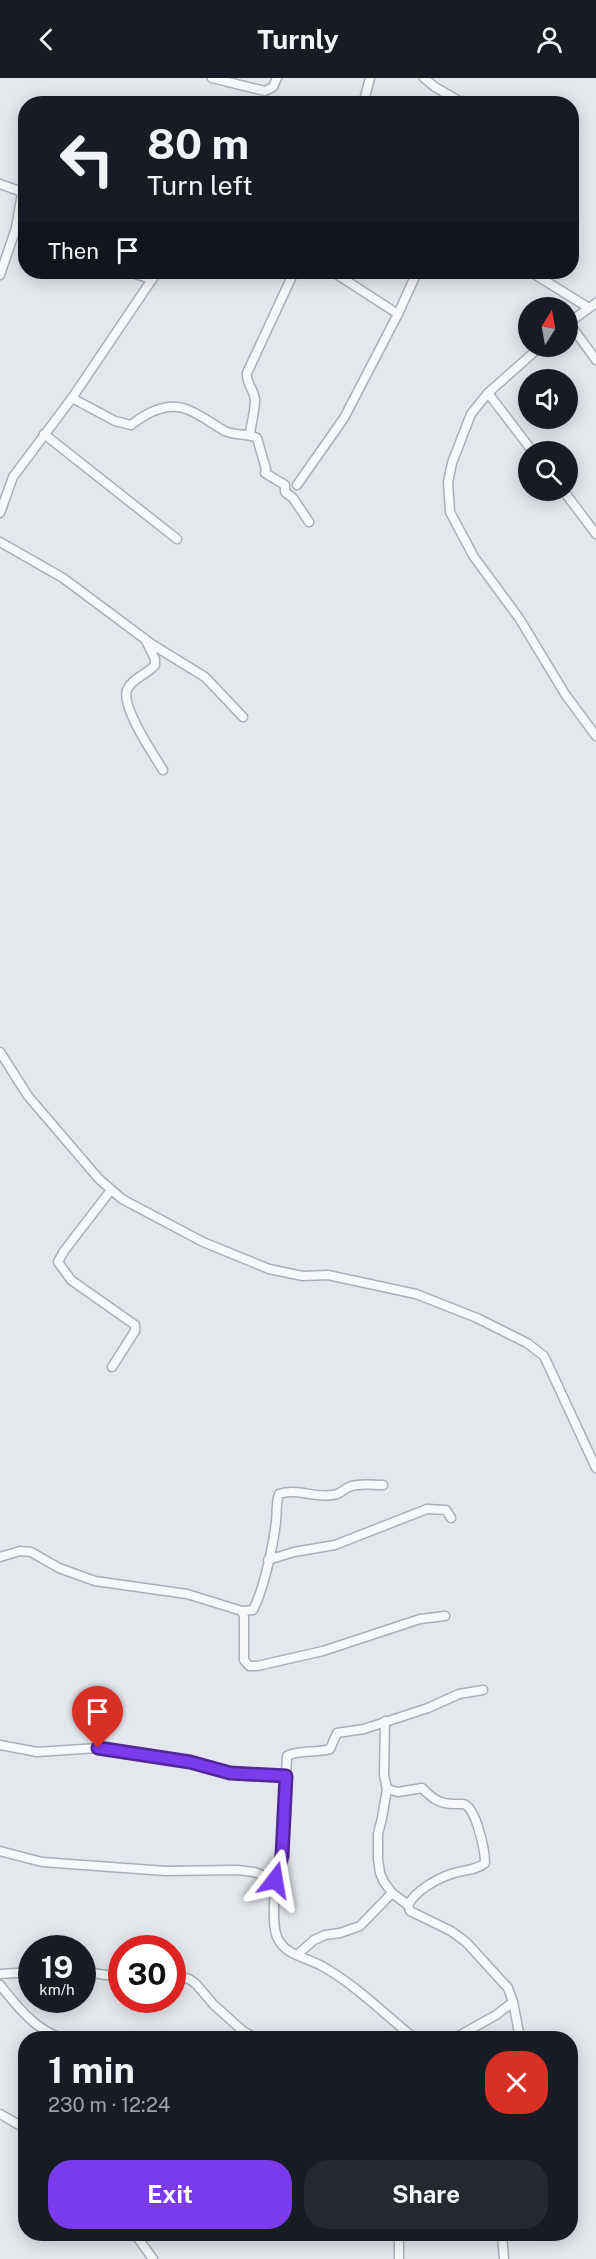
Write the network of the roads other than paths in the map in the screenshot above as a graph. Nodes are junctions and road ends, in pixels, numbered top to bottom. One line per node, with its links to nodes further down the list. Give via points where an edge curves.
1 (212, 78): 2 (street, via 265,92)
2 (277, 78)
3 (370, 78): 6 (street)
4 (424, 78): 5 (street)
5 (436, 82): 7 (street)
6 (365, 96)
7 (454, 96)
8 (0, 184): 9 (street)
9 (18, 191)
10 (18, 216): 11 (street)
11 (16, 228): 12 (street)
12 (0, 275)
13 (151, 279): 25 (street)
14 (291, 279): 27 (street, via 247,373 246,381 255,400)
15 (344, 279): 19 (street)
16 (414, 279): 19 (street)
17 (544, 279): 18 (street)
18 (592, 305): 20 (street)
19 (398, 314): 29 (street, via 344,418)
20 (578, 316)
21 (578, 337): 23 (street)
22 (529, 357): 24 (street)
23 (596, 360)
24 (488, 393): 28 (street); 38 (street, via 471,414 452,462 448,482 450,512 474,557)
25 (72, 398): 26 (street); 27 (street, via 115,421 131,425 145,414 183,408 229,432)
26 (44, 434): 31 (street, via 14,477); 34 (street)
27 (250, 435): 32 (street, via 257,438 265,473 285,485 285,492)
28 (525, 441)
29 (297, 485)
30 (571, 501): 33 (street)
31 (0, 513)
32 (309, 522)
33 (596, 534)
34 (177, 539)
35 (0, 543): 36 (street, via 63,578)
36 (144, 638): 37 (street, via 205,677); 39 (street, via 155,665 131,684 127,698 133,721)
37 (243, 717)
38 (596, 736)
39 (163, 770)
40 (0, 1052): 41 (street, via 28,1096)
41 (111, 1190): 42 (street, via 58,1262 71,1280 135,1325); 43 (street, via 203,1242 269,1269 303,1276 328,1275 416,1294 528,1343 544,1356)
42 (112, 1367)
43 (596, 1468)
44 (383, 1485): 47 (street, via 354,1485 332,1496 288,1491 279,1494)
45 (451, 1518): 47 (street, via 446,1510 427,1509 335,1545)
46 (0, 1557): 48 (street, via 31,1552 59,1568 95,1581 187,1594)
47 (268, 1560): 48 (street, via 253,1610)
48 (242, 1611): 49 (street, via 244,1660 249,1666 323,1651 420,1619)
49 (445, 1616)
50 (483, 1690): 51 (street, via 459,1694)
51 (385, 1721): 53 (street, via 337,1733 330,1749 290,1753 285,1761); 54 (street)
52 (0, 1745): 53 (street, via 37,1752 104,1748 190,1762 230,1773)
53 (286, 1776): 56 (street, via 282,1856)
54 (387, 1789): 57 (street, via 376,1846 380,1873); 58 (street, via 398,1792 422,1788 442,1803 469,1806 485,1855 486,1863 479,1868 436,1881 415,1894)
55 (0, 1851): 56 (street, via 42,1862 166,1871 237,1870)
56 (275, 1880): 59 (street, via 276,1937)
57 (392, 1893): 58 (street); 59 (street, via 364,1923 314,1940)
58 (408, 1905): 64 (street, via 410,1911 466,1942 508,1988)
59 (297, 1955): 67 (street, via 320,1965 356,1990)
60 (18, 1973): 61 (street)
61 (0, 1974)
62 (186, 1978): 66 (street)
63 (0, 1985): 65 (street, via 26,2016)
64 (513, 2002): 68 (street); 69 (street)
65 (46, 2031)
66 (243, 2031)
67 (406, 2031)
68 (467, 2031)
69 (519, 2031)
70 (0, 2114): 71 (street)
71 (18, 2124)
72 (140, 2241): 75 (street)
73 (399, 2241): 76 (street)
74 (503, 2241): 77 (street)
75 (153, 2259)
76 (399, 2259)
77 (504, 2259)

